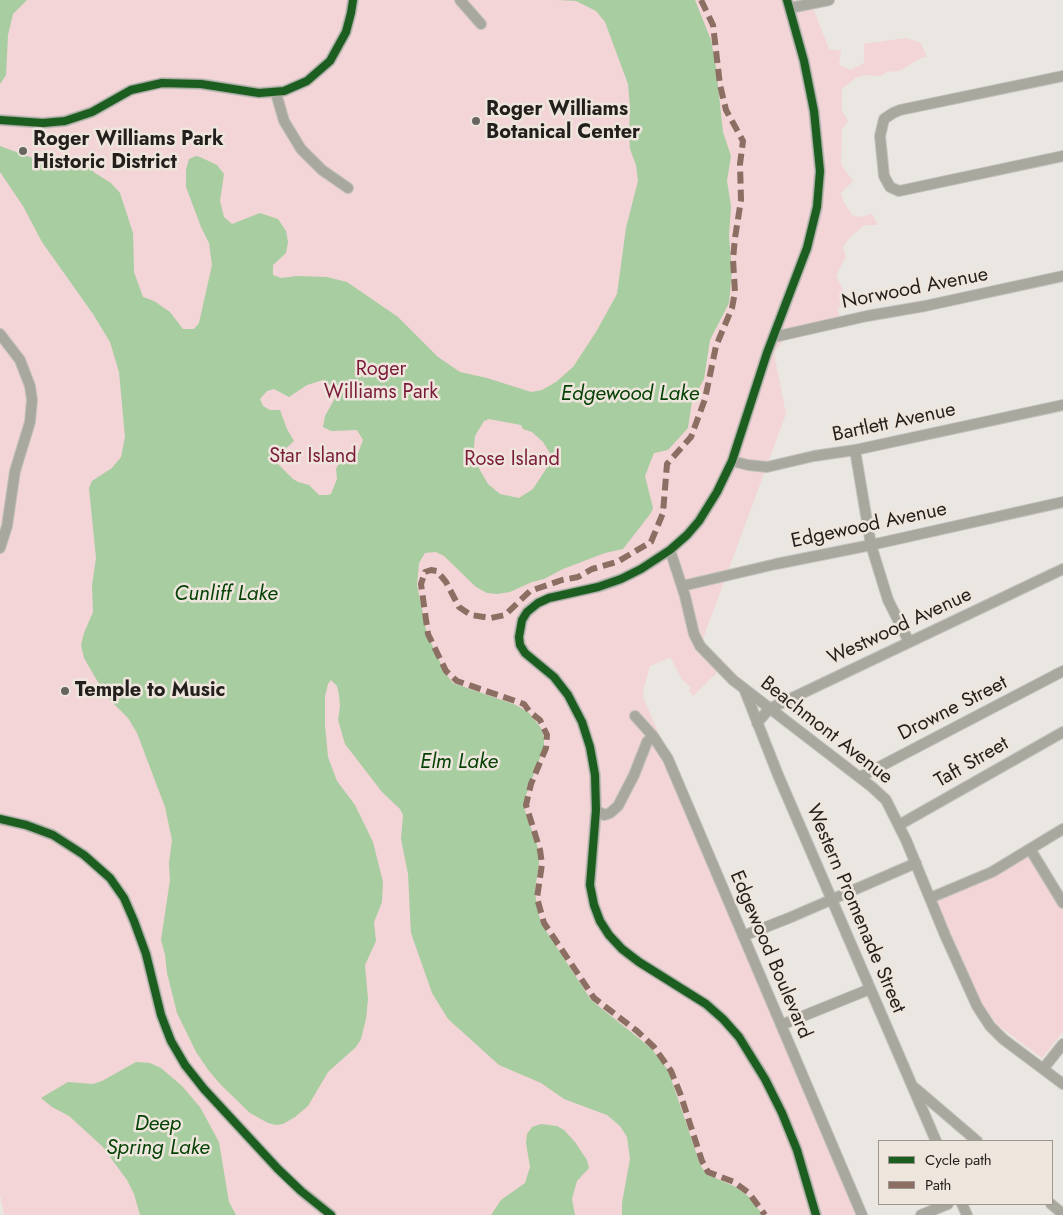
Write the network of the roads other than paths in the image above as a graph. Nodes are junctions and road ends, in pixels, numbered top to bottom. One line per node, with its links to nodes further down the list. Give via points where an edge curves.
1 (353, 0): 7 (street, via 346,32 330,61 307,81)
2 (460, 0): 5 (street)
3 (829, 0): 4 (street)
4 (789, 4): 13 (street, via 811,92 819,182 812,234)
5 (482, 24)
6 (1063, 76): 9 (street, via 900,110 884,119 880,136 884,176 890,187 899,191)
7 (276, 93): 8 (street, via 162,83 131,90 92,112 65,121); 10 (street, via 284,121 298,144 316,164)
8 (0, 120)
9 (1063, 156)
10 (348, 188)
11 (1063, 276): 13 (street, Norwood Avenue)
12 (0, 334): 19 (street, via 20,360 32,400 30,422 15,471 7,526)
13 (774, 337): 16 (street)
14 (1063, 405): 15 (street, Bartlett Avenue)
15 (855, 450): 16 (street, Bartlett Avenue, via 767,467); 18 (street)
16 (732, 461): 20 (street, via 699,521)
17 (1063, 502): 18 (street, Edgewood Avenue)
18 (871, 545): 22 (street, Edgewood Avenue); 23 (street, via 888,600)
19 (0, 548)
20 (670, 550): 22 (street, Beachmont Avenue); 32 (street, via 642,569 609,584 543,600 527,612 520,627 518,637 522,649 560,683 582,722 594,765)
21 (1063, 570): 23 (street, Westwood Avenue)
22 (682, 586): 25 (street, Beachmont Avenue, via 697,642 727,676)
23 (909, 642): 26 (street, Westwood Avenue)
24 (1063, 672): 31 (street, Drowne Street)
25 (744, 689): 26 (street, Beachmont Avenue); 28 (street, Western Promenade Street)
26 (769, 709): 28 (street, Westwood Avenue); 31 (street, Beachmont Avenue)
27 (635, 716): 30 (street, Edgewood Boulevard)
28 (758, 723): 39 (street, Western Promenade Street)
29 (1063, 732): 34 (street, Taft Street)
30 (653, 736): 32 (street, via 647,742 618,806 607,814); 41 (street, Edgewood Boulevard, via 668,759)
31 (860, 778): 34 (street, Beachmont Avenue, via 886,800)
32 (596, 810): 54 (street, via 590,885 600,921 622,949 706,1004 739,1037 782,1113 805,1174)
33 (0, 819): 53 (street, via 58,838 92,861 112,880 134,921 161,1015 179,1057 278,1169)
34 (899, 825): 37 (street, Beachmont Avenue)
35 (1063, 829): 36 (street)
36 (1030, 849): 38 (street, via 992,872); 40 (street)
37 (916, 863): 38 (street, Beachmont Avenue); 39 (street)
38 (930, 898): 45 (street, Beachmont Avenue, via 977,1006 990,1026)
39 (831, 899): 41 (street); 42 (street, Western Promenade Street)
40 (1063, 902)
41 (743, 936): 43 (street, Edgewood Boulevard)
42 (870, 989): 43 (street); 47 (street, Western Promenade Street)
43 (781, 1025): 55 (street, Edgewood Boulevard)
44 (1063, 1044): 45 (street)
45 (1043, 1069): 46 (street, Beachmont Avenue)
46 (1063, 1084)
47 (912, 1086): 48 (street, Western Promenade Street); 49 (street)
48 (936, 1140)
49 (976, 1140)
50 (946, 1205): 56 (street)
51 (1052, 1205): 52 (street)
52 (1063, 1214)
53 (331, 1215)
54 (816, 1215)
55 (862, 1215)
56 (921, 1215)

